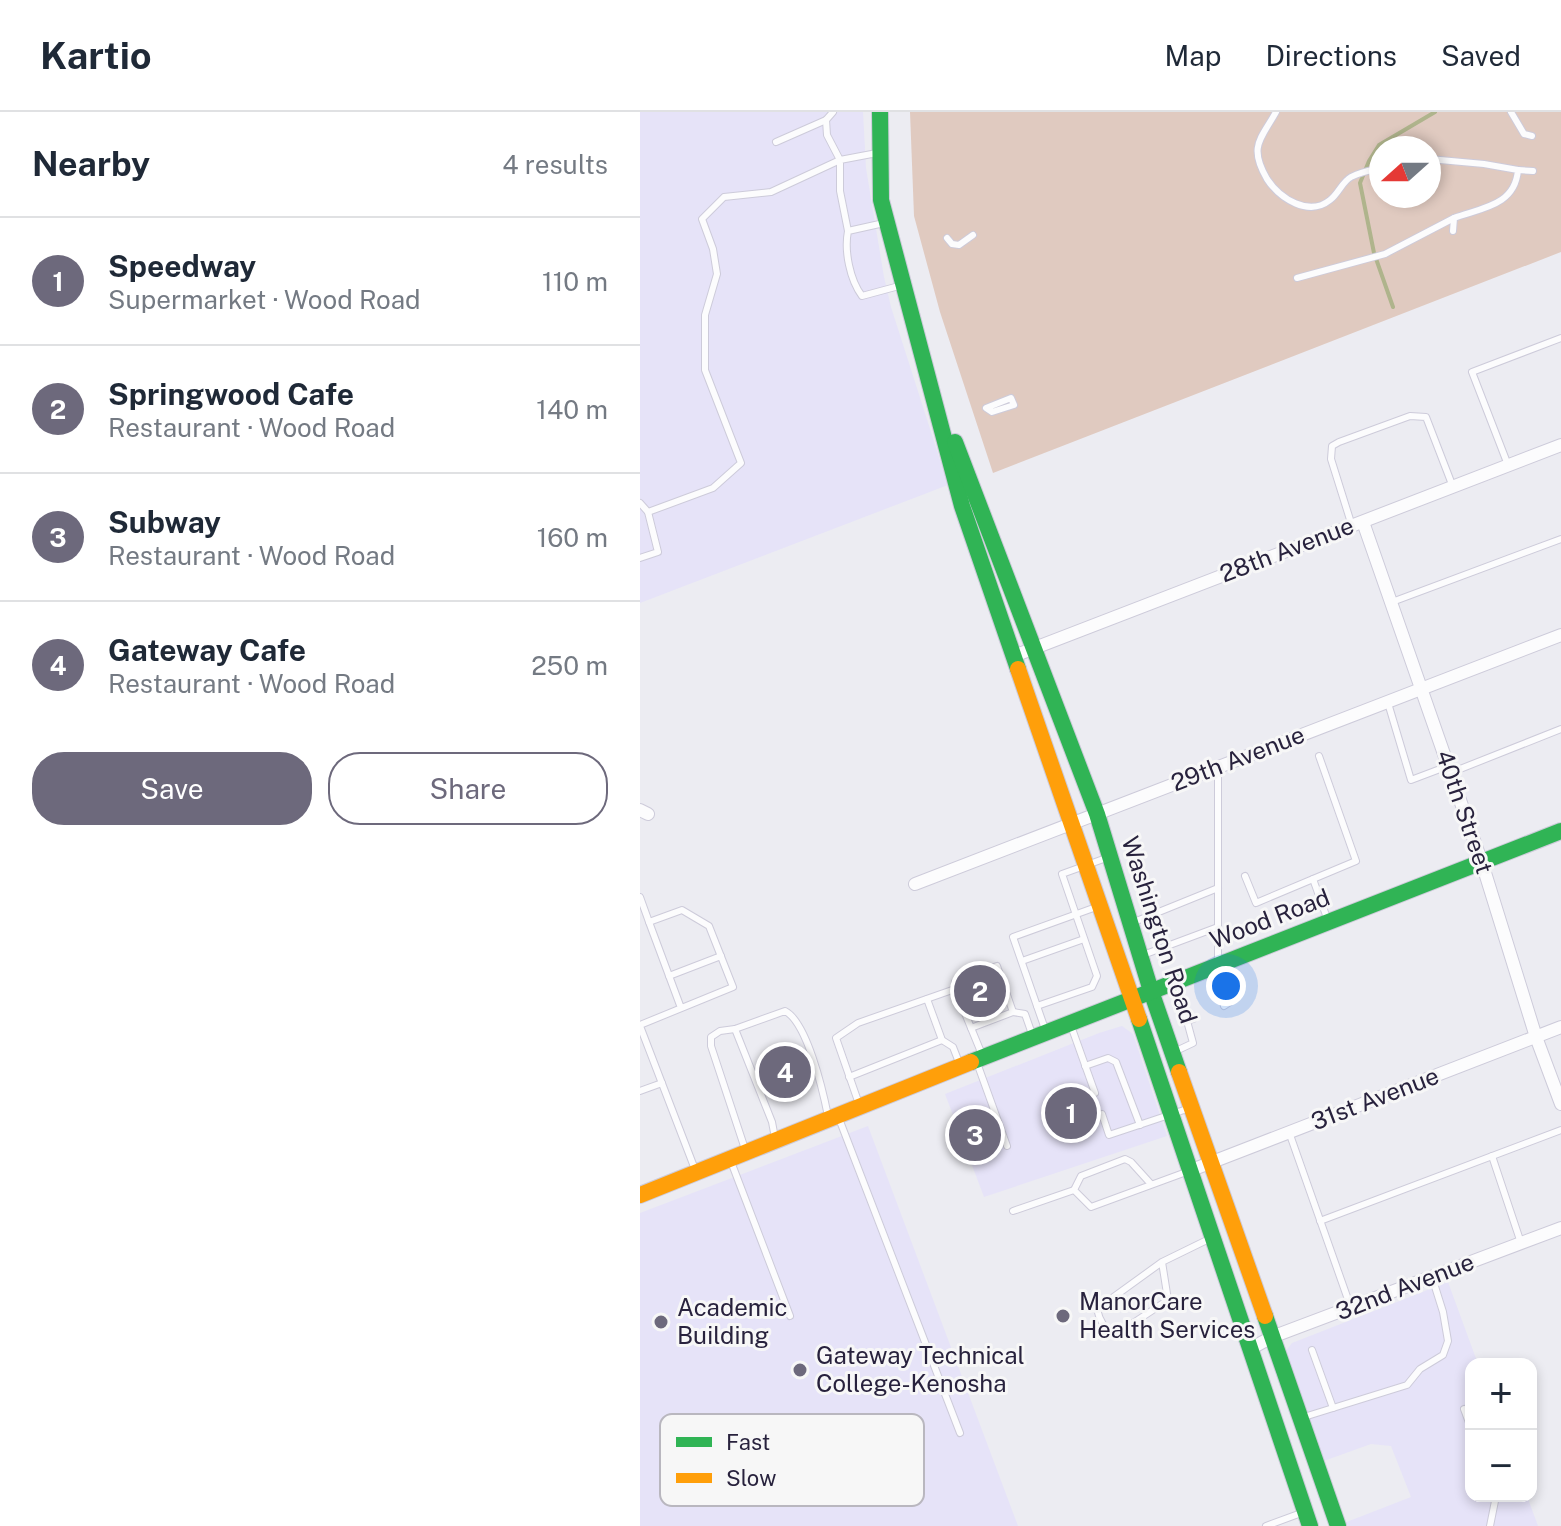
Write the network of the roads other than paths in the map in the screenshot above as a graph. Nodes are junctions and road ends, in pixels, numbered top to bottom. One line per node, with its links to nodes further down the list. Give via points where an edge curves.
1 (833, 112): 5 (lane)
2 (880, 112): 8 (main road, Washington Road)
3 (1276, 112): 11 (lane, via 1257,143 1265,175 1282,195 1301,206 1327,203 1353,175)
4 (1511, 112): 6 (lane, via 1524,134)
5 (826, 120): 7 (lane); 9 (lane, via 827,135)
6 (1532, 136)
7 (776, 142)
8 (880, 152): 9 (lane); 15 (main road, Washington Road)
9 (840, 160): 16 (lane); 28 (lane, via 771,192 724,197 702,219 717,274 705,315 705,370 741,463 713,488)
10 (1441, 160): 12 (lane)
11 (1369, 170)
12 (1518, 170): 13 (lane); 14 (lane, via 1509,193 1495,206)
13 (1533, 171)
14 (1454, 218): 17 (lane); 20 (lane, via 1385,254)
15 (887, 222): 16 (lane); 21 (main road, Washington Road)
16 (848, 231): 21 (lane, via 845,244 862,296)
17 (1453, 231)
18 (973, 235): 19 (lane, via 959,245)
19 (947, 238)
20 (1297, 278)
21 (903, 285): 23 (main road, Washington Road)
22 (1561, 338): 25 (lane, via 1472,372)
23 (920, 354): 34 (main road, Washington Road); 35 (main road, Washington Road, via 962,506)
24 (1561, 445): 25 (street, 28th Avenue)
25 (1508, 465): 26 (street, 28th Avenue)
26 (1453, 487): 29 (street, 28th Avenue); 29 (lane, via 1426,417 1410,416 1339,442 1332,446 1331,459)
27 (640, 503): 28 (lane)
28 (648, 512): 31 (lane, via 658,552)
29 (1357, 524): 32 (street, 40th Street); 34 (street, 28th Avenue)
30 (1561, 539): 32 (lane)
31 (640, 558)
32 (1392, 602): 36 (street, 40th Street)
33 (1561, 635): 36 (street, 29th Avenue)
34 (1035, 647): 35 (street, 28th Avenue); 42 (main road, Washington Road)
35 (1014, 656): 43 (main road, Washington Road)
36 (1422, 689): 37 (street, 29th Avenue); 41 (street, 40th Street)
37 (1388, 702): 40 (street, 29th Avenue); 41 (lane, via 1411,780)
38 (1561, 729): 41 (lane)
39 (1319, 756): 49 (lane, via 1356,861)
40 (1218, 766): 42 (street, 29th Avenue); 51 (lane)
41 (1449, 769): 46 (street, 40th Street)
42 (1097, 814): 43 (street, 29th Avenue); 45 (main road, Washington Road)
43 (1071, 824): 47 (main road, Washington Road); 50 (street, 29th Avenue)
44 (1561, 831): 46 (main road, Wood Road)
45 (1110, 857): 47 (lane); 57 (main road, Washington Road)
46 (1482, 863): 56 (main road, Wood Road); 80 (street, 40th Street)
47 (1085, 866): 53 (main road, Washington Road); 54 (lane, via 1062,874)
48 (1245, 876): 49 (lane, via 1256,903)
49 (1313, 879): 56 (lane)
50 (915, 884)
51 (1218, 888): 57 (lane); 58 (lane)
52 (640, 897): 55 (lane)
53 (1099, 906): 54 (lane); 68 (main road, Washington Road)
54 (1076, 914): 59 (lane); 62 (lane, via 1013,937)
55 (649, 922): 60 (lane, via 682,910 709,926); 64 (lane)
56 (1328, 922): 63 (main road, Wood Road)
57 (1130, 923): 61 (main road, Washington Road)
58 (1218, 927): 61 (lane); 63 (lane)
59 (1084, 939): 62 (lane); 70 (lane, via 1097,976 1092,987)
60 (721, 956): 64 (lane); 72 (lane, via 733,987)
61 (1141, 956): 67 (main road, Washington Road)
62 (1022, 961): 70 (lane)
63 (1218, 964): 65 (main road, Wood Road); 71 (lane, via 1230,997)
64 (669, 976): 72 (lane)
65 (1172, 982): 67 (main road, Wood Road); 82 (lane, via 1190,1020 1193,1043)
66 (955, 989): 69 (lane); 73 (lane, via 955,982 997,966); 77 (lane)
67 (1151, 991): 68 (main road, Wood Road); 82 (main road, Washington Road)
68 (1132, 997): 74 (main road, Wood Road); 95 (main road, Washington Road)
69 (927, 999): 81 (lane); 87 (lane, via 858,1023 836,1038)
70 (1037, 1006): 79 (lane)
71 (1224, 1006)
72 (681, 1008): 75 (lane)
73 (1013, 1012): 77 (lane); 79 (lane, via 1025,1014)
74 (1070, 1023): 79 (main road, Wood Road); 86 (lane)
75 (640, 1026): 83 (lane)
76 (1561, 1027): 80 (street, 31st Avenue)
77 (971, 1028): 85 (lane)
78 (735, 1029): 96 (lane, via 785,1011 792,1014); 100 (lane); 102 (lane, via 711,1037 711,1046)
79 (1040, 1035): 85 (main road, Wood Road)
80 (1536, 1037): 91 (street, 40th Street); 99 (street, 31st Avenue)
81 (942, 1040): 85 (lane); 87 (lane)
82 (1173, 1052): 93 (main road, Washington Road)
83 (650, 1053): 84 (lane); 88 (lane)
84 (640, 1057)
85 (973, 1062): 92 (main road, Wood Road); 101 (lane)
86 (1085, 1066): 90 (lane); 97 (lane, via 1108,1058 1116,1062)
87 (849, 1077): 92 (lane)
88 (662, 1083): 89 (lane); 107 (lane)
89 (640, 1091)
90 (1095, 1093)
91 (1561, 1104)
92 (860, 1107): 96 (main road, Wood Road)
93 (1192, 1107): 95 (lane); 105 (main road, Washington Road)
94 (1102, 1114): 97 (lane, via 1109,1135)
95 (1170, 1114): 97 (lane); 106 (main road, Washington Road)
96 (834, 1117): 100 (main road, Wood Road); 126 (lane)
97 (1140, 1125)
98 (1561, 1130): 103 (lane)
99 (1289, 1132): 105 (street, 31st Avenue); 112 (lane)
100 (776, 1141): 102 (main road, Wood Road)
101 (1007, 1146)
102 (746, 1152): 104 (main road, Wood Road)
103 (1492, 1156): 112 (lane); 115 (lane)
104 (730, 1159): 107 (main road, Wood Road); 119 (lane)
105 (1212, 1162): 106 (street, 31st Avenue); 120 (main road, Washington Road)
106 (1189, 1171): 108 (lane); 114 (main road, Washington Road)
107 (696, 1172): 110 (main road, Wood Road)
108 (1150, 1183): 109 (lane, via 1091,1207); 109 (lane, via 1125,1159 1081,1176)
109 (1074, 1190): 111 (lane)
110 (640, 1195)
111 (1013, 1211)
112 (1320, 1221): 118 (lane)
113 (1561, 1228): 115 (street, 32nd Avenue)
114 (1212, 1238): 116 (lane); 121 (main road, Washington Road)
115 (1521, 1243): 117 (street, 32nd Avenue)
116 (1162, 1262): 116 (lane, via 1097,1309 1109,1332 1115,1335 1168,1300)
117 (1432, 1277): 118 (street, 32nd Avenue); 123 (lane, via 1443,1312 1446,1351 1407,1385)
118 (1351, 1308): 120 (street, 32nd Avenue)
119 (790, 1316)
120 (1272, 1337): 121 (street, 32nd Avenue); 124 (main road, Washington Road)
121 (1250, 1349): 125 (main road, Washington Road)
122 (1312, 1350): 123 (lane)
123 (1333, 1408): 124 (lane)
124 (1301, 1418): 125 (main road); 130 (main road, Washington Road)
125 (1278, 1427): 128 (main road, Washington Road)
126 (960, 1433)
127 (1495, 1502): 131 (lane)
128 (1308, 1519): 129 (lane)
129 (1266, 1526)
130 (1338, 1526)
131 (1490, 1526)

